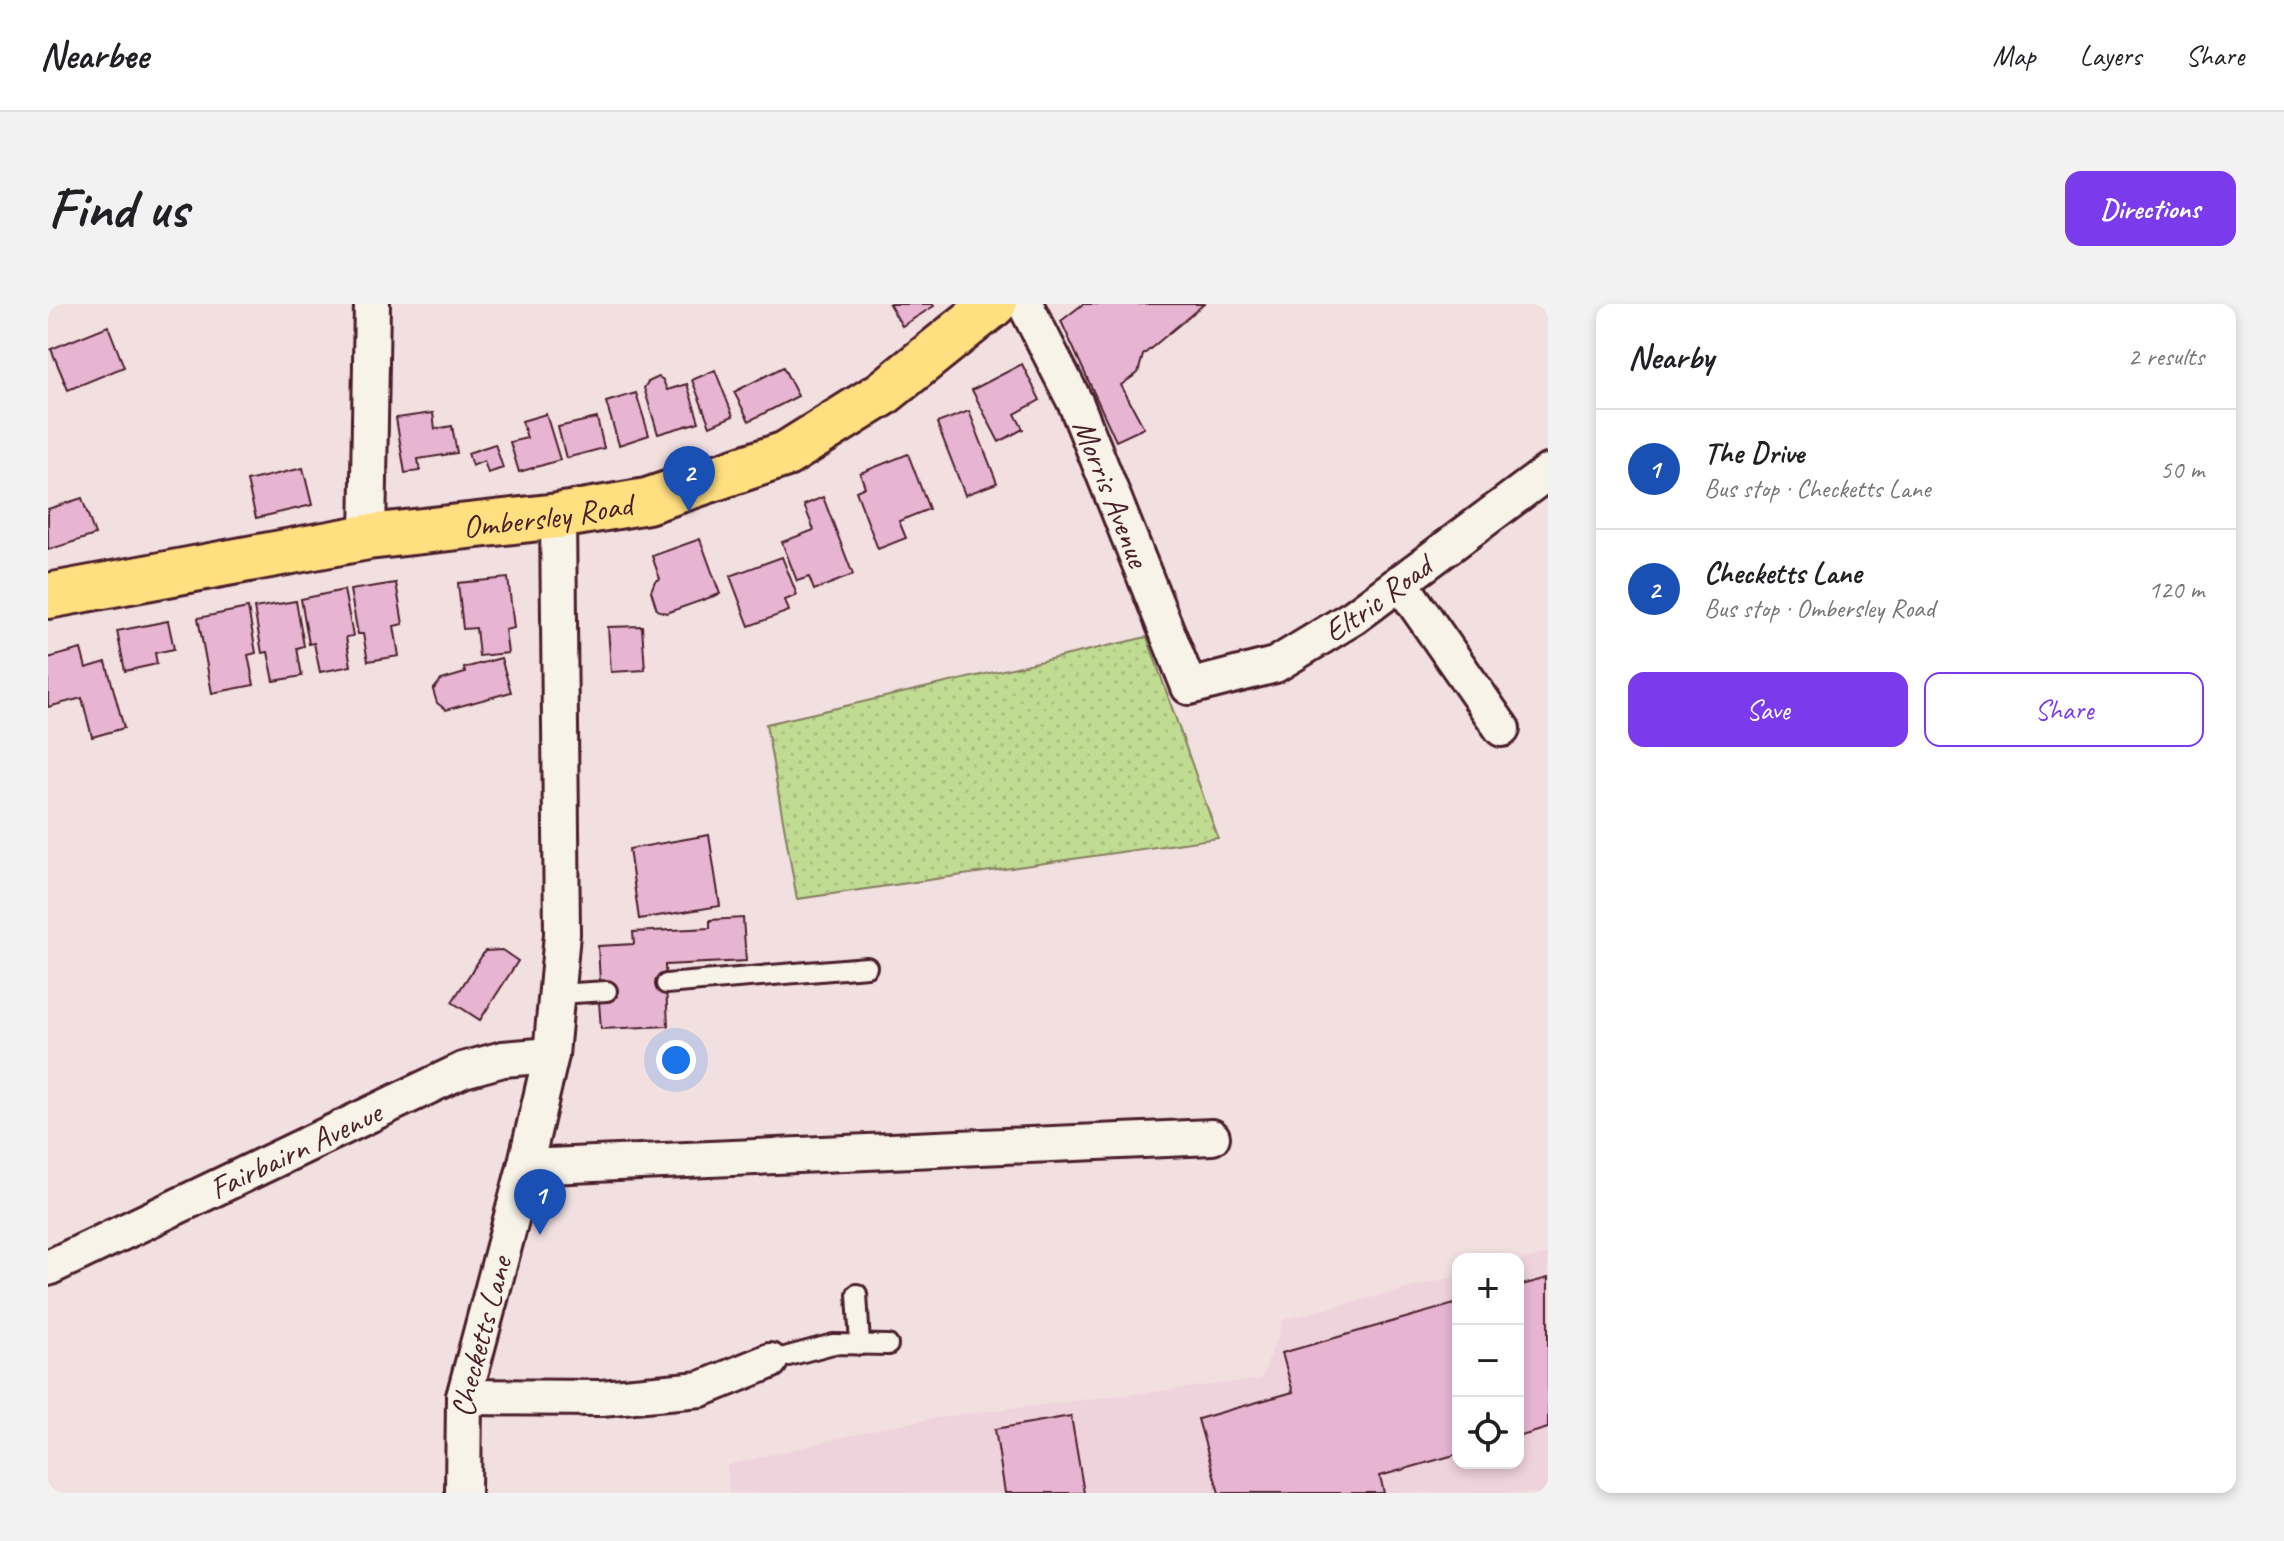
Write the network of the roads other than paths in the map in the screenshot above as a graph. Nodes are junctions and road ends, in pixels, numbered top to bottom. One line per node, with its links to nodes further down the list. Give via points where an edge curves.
1 (372, 304): 6 (street)
2 (994, 304): 5 (main road, Ombersley Road, via 882,394 786,454 647,501)
3 (1025, 304): 9 (street, Morris Avenue, via 1076,404)
4 (1548, 472): 7 (street, Eltric Road)
5 (558, 516): 6 (main road, Ombersley Road); 14 (street, Checketts Lane)
6 (368, 537): 8 (main road, Ombersley Road)
7 (1400, 582): 9 (street, Eltric Road, via 1275,665); 10 (street)
8 (48, 596)
9 (1189, 687)
10 (1502, 729)
11 (867, 967): 12 (lane)
12 (666, 984)
13 (607, 991): 14 (lane)
14 (558, 994): 15 (street, Checketts Lane)
15 (551, 1055): 17 (street, Checketts Lane); 18 (street, Fairbairn Avenue, via 503,1059 463,1070)
16 (1212, 1137): 17 (street)
17 (525, 1167): 23 (street, Checketts Lane)
18 (48, 1268)
19 (857, 1294): 20 (lane)
20 (860, 1345): 21 (lane); 22 (lane, via 833,1344)
21 (888, 1345)
22 (770, 1361): 23 (street, via 701,1389 601,1398)
23 (464, 1397): 24 (street, Checketts Lane)
24 (463, 1493)

